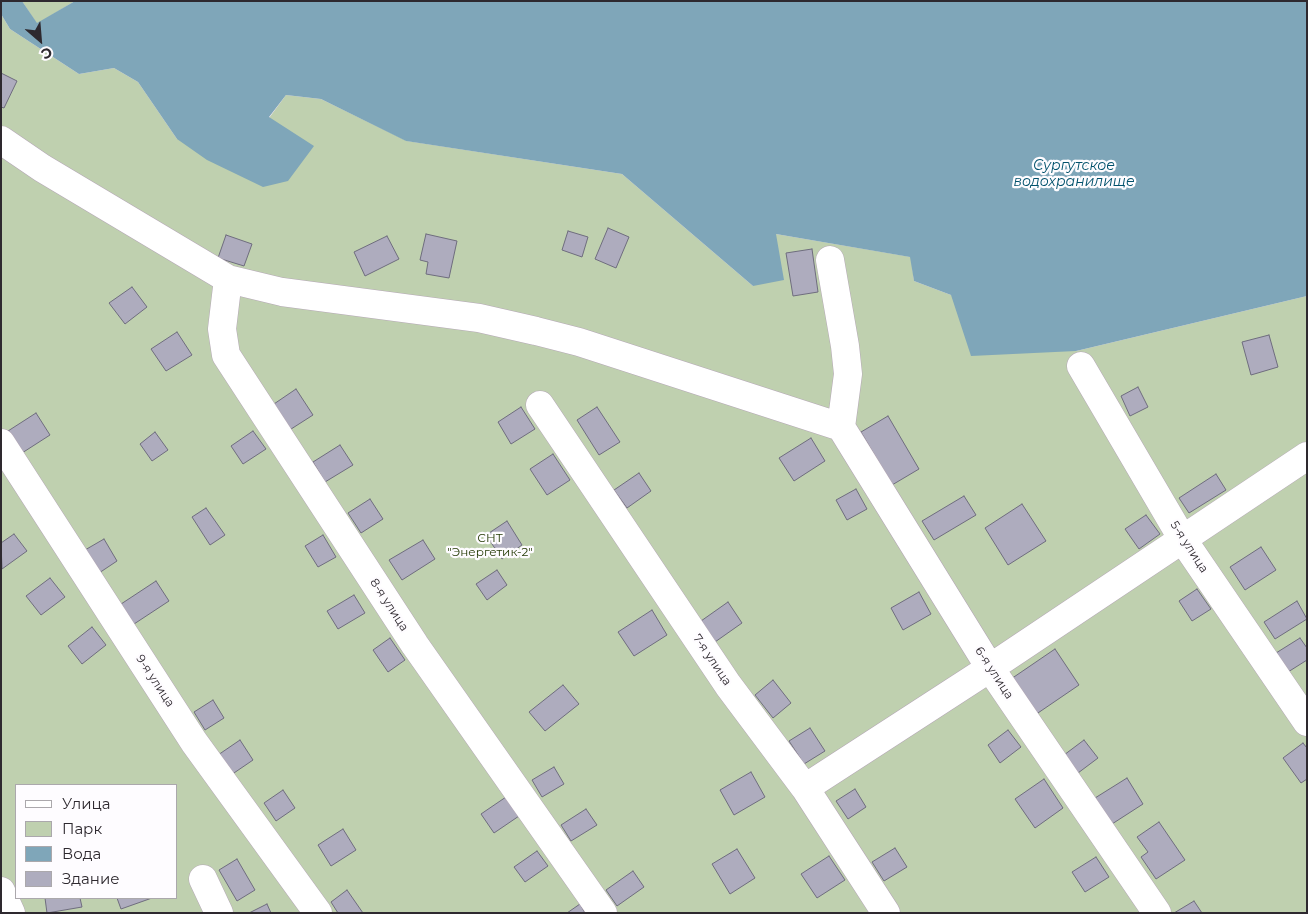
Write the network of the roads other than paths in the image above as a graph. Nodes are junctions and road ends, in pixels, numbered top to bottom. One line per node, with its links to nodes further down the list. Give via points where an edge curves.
1 (1, 140): 3 (street, via 50,173)
2 (830, 260): 6 (street, via 848,374)
3 (228, 278): 6 (street, via 282,292 479,318 536,331); 18 (street, 8-я улица, via 222,329 226,355 416,645)
4 (1081, 366): 9 (street, 5-я улица)
5 (540, 405): 12 (street, 7-я улица, via 728,685)
6 (841, 427): 10 (street, 6-я улица)
7 (1, 443): 17 (street, 9-я улица, via 194,742)
8 (1307, 456): 9 (street)
9 (1183, 540): 10 (street); 11 (street, 5-я улица)
10 (990, 668): 12 (street); 20 (street, 6-я улица)
11 (1307, 722)
12 (805, 788): 19 (street, 7-я улица)
13 (203, 879): 16 (street)
14 (1, 891): 15 (street)
15 (11, 913)
16 (219, 913)
17 (318, 913)
18 (603, 913)
19 (886, 913)
20 (1157, 913)

